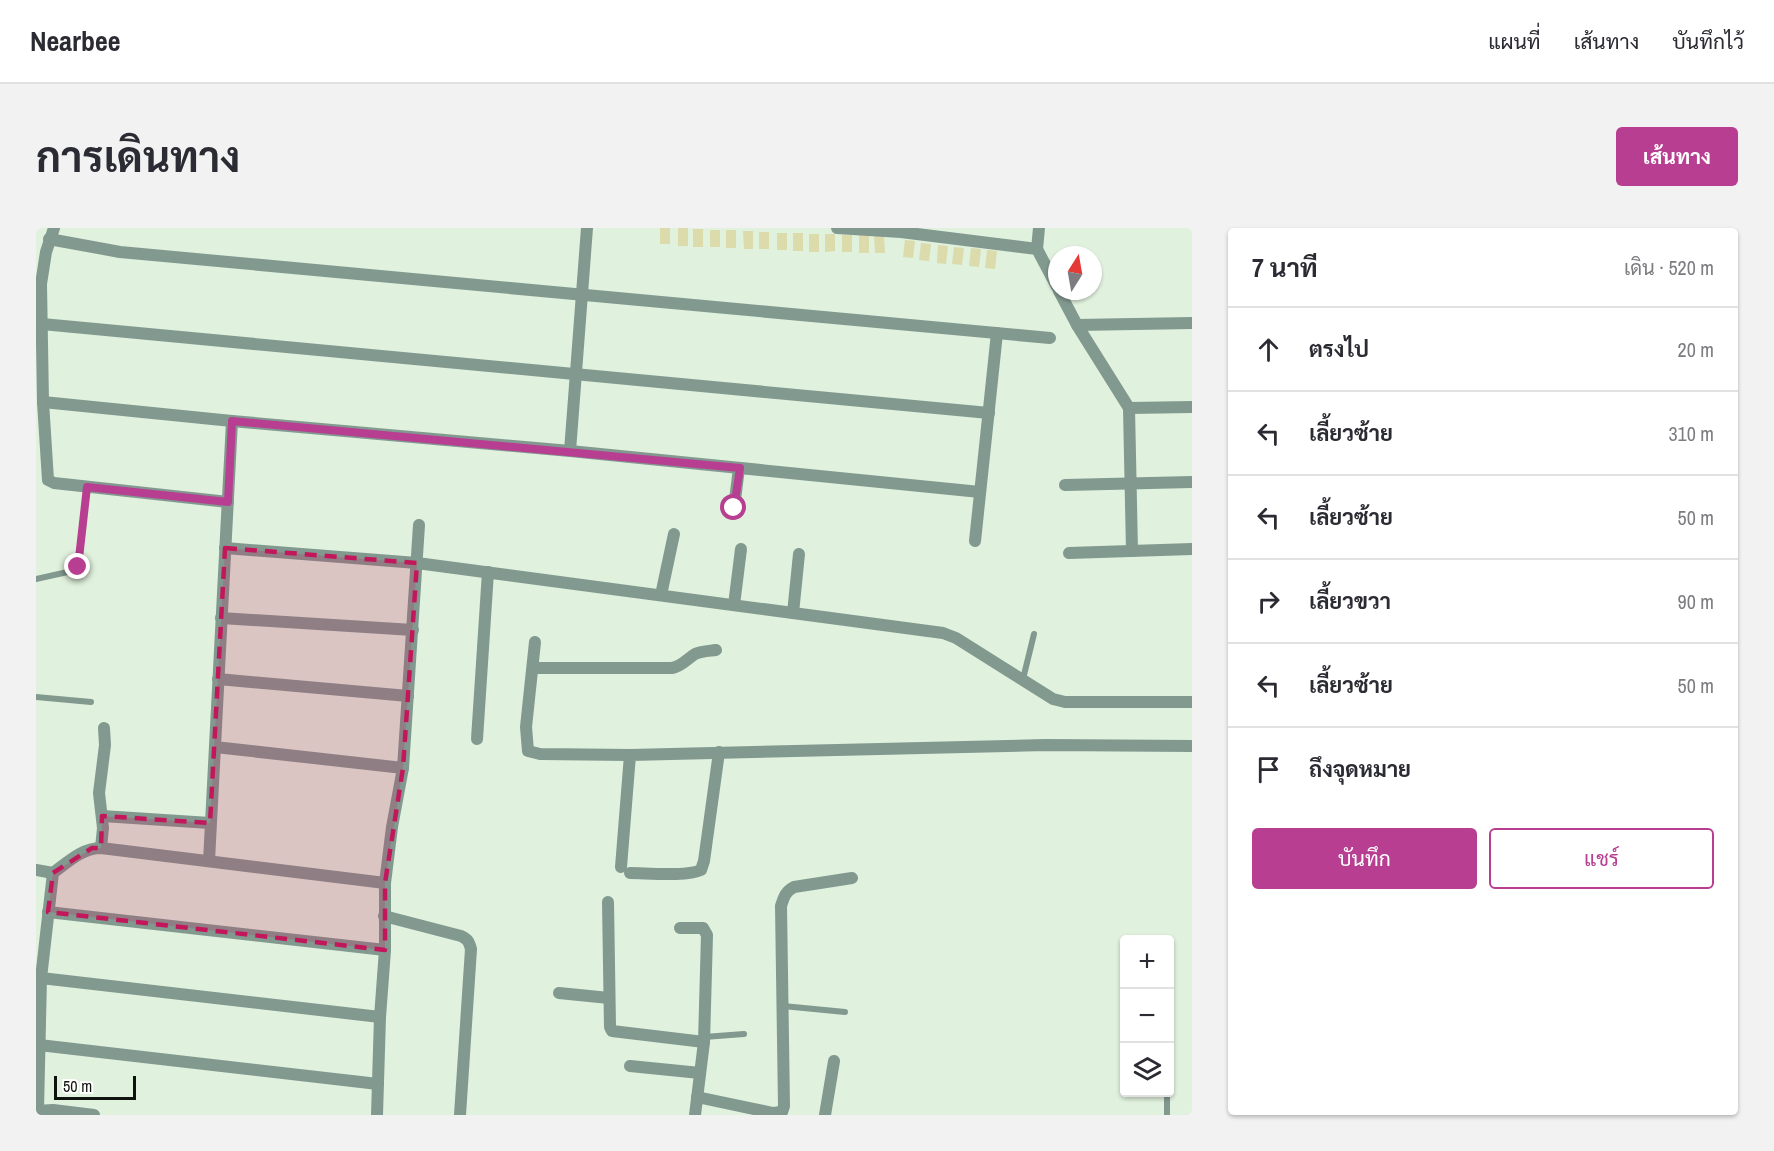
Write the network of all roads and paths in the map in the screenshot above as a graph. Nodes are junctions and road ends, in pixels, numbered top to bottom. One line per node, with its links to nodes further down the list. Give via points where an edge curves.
1 (587, 228): 8 (street)
2 (837, 228): 4 (street)
3 (1039, 228): 6 (street)
4 (901, 230): 6 (street)
5 (52, 234): 8 (street, via 120,252); 11 (street, via 43,268)
6 (1037, 249): 7 (street)
7 (1048, 270)
8 (582, 294): 13 (street); 15 (street)
9 (1064, 300): 12 (street)
10 (1192, 323): 12 (street)
11 (42, 324): 15 (street); 16 (street)
12 (1077, 325): 18 (street)
13 (997, 333): 14 (street); 19 (street)
14 (1050, 338)
15 (576, 374): 19 (street); 21 (street)
16 (43, 402): 20 (street); 26 (street, via 48,480)
17 (1192, 407): 18 (street)
18 (1129, 408): 24 (street)
19 (989, 413): 27 (street)
20 (232, 421): 21 (street); 28 (street)
21 (570, 451): 22 (street)
22 (740, 468): 27 (street); 29 (street)
23 (1192, 482): 24 (street)
24 (1131, 483): 25 (street); 36 (street)
25 (1065, 485)
26 (87, 487): 28 (street); 41 (lane, via 78,567)
27 (980, 492): 32 (street)
28 (228, 502): 33 (street)
29 (734, 508)
30 (419, 525): 39 (street)
31 (674, 534): 42 (street)
32 (975, 541)
33 (225, 548): 39 (street); 45 (street)
34 (741, 549): 43 (street)
35 (1192, 549): 36 (street)
36 (1132, 551): 37 (street)
37 (1069, 553)
38 (799, 554): 44 (street)
39 (417, 563): 40 (street); 46 (street)
40 (488, 572): 42 (street); 58 (street)
41 (36, 579)
42 (661, 595): 43 (street)
43 (734, 605): 44 (street)
44 (793, 613): 52 (street, via 943,633)
45 (221, 618): 46 (street); 51 (street)
46 (413, 630): 53 (street)
47 (1034, 633): 52 (lane)
48 (535, 642): 50 (street)
49 (716, 650): 50 (street, via 702,651 672,668)
50 (533, 668): 62 (street, via 526,727 528,751)
51 (218, 679): 53 (street); 60 (street)
52 (1022, 680): 56 (street, via 1065,702)
53 (408, 696): 63 (street)
54 (36, 698): 55 (lane)
55 (91, 702)
56 (1192, 702)
57 (104, 728): 64 (street, via 99,792)
58 (477, 739)
59 (1192, 746): 61 (street)
60 (215, 747): 63 (street); 65 (street)
61 (719, 752): 62 (street); 62 (street, via 704,861 696,873 625,870)
62 (630, 755)
63 (403, 768): 71 (street)
64 (102, 816): 65 (street); 66 (street)
65 (210, 823): 67 (street)
66 (101, 849): 67 (street); 69 (street, via 82,852)
67 (209, 861): 71 (street)
68 (36, 870): 69 (street)
69 (53, 873): 73 (street)
70 (852, 878): 80 (street, via 794,887 784,896)
71 (385, 883): 74 (street)
72 (608, 903): 79 (street)
73 (48, 912): 76 (street); 77 (street)
74 (384, 916): 76 (street); 95 (street, via 461,936 470,943)
75 (680, 928): 84 (street, via 704,927 707,935)
76 (385, 950): 82 (street)
77 (41, 978): 82 (street); 85 (street)
78 (559, 993): 79 (street)
79 (609, 998): 84 (street, via 612,1031)
80 (783, 1006): 81 (lane); 91 (street, via 782,1112)
81 (845, 1012)
82 (380, 1017): 89 (street)
83 (744, 1034): 84 (lane)
84 (704, 1039): 88 (street)
85 (39, 1045): 89 (street); 92 (street)
86 (834, 1061): 97 (street)
87 (630, 1066): 88 (street)
88 (700, 1073): 91 (street)
89 (378, 1084): 94 (street)
90 (1167, 1097): 98 (lane)
91 (697, 1098): 96 (street)
92 (37, 1111): 93 (street)
93 (94, 1115)
94 (377, 1115)
95 (460, 1115)
96 (695, 1115)
97 (825, 1115)
98 (1167, 1115)

